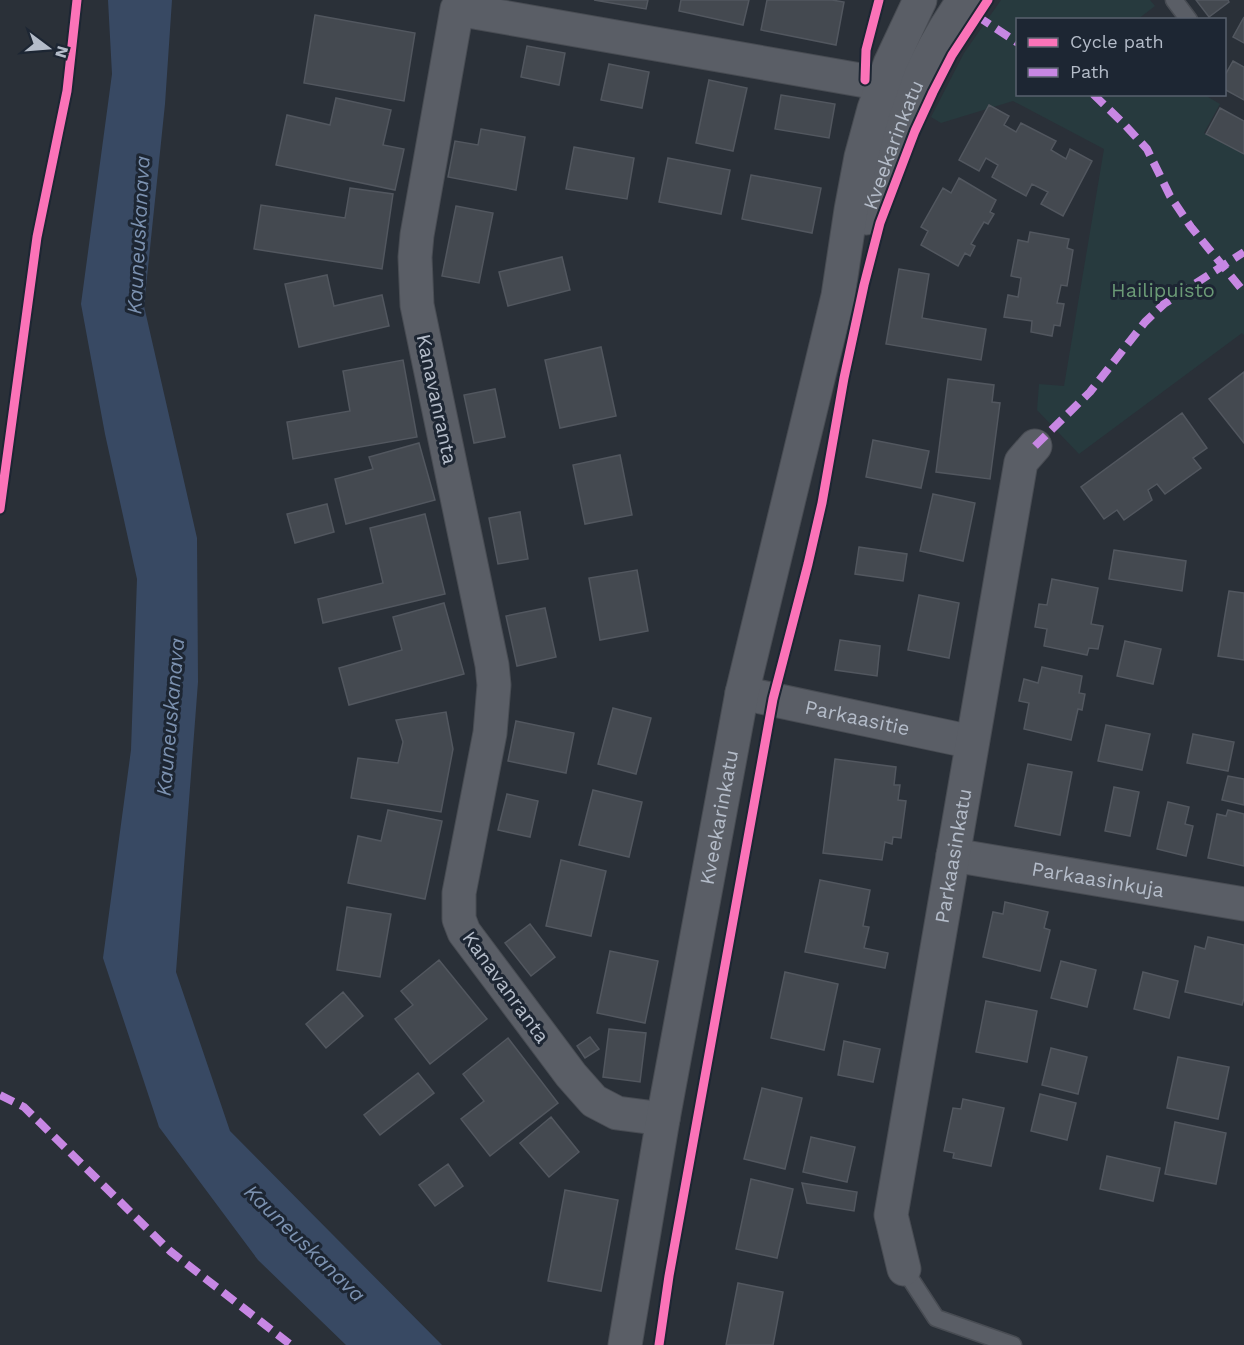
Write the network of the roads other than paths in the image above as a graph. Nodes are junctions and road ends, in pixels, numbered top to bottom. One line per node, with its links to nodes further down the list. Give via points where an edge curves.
1 (920, 0): 5 (street, Kveekarinkatu)
2 (964, 0): 6 (street, Kveekarinkatu, via 933,48 904,110)
3 (1174, 0): 4 (lane)
4 (1188, 18)
5 (883, 84): 6 (street, Kveekarinkatu, via 861,157); 12 (street, Kanavanranta, via 457,9 415,257 417,304 494,685 490,733 459,893 459,919 464,932 594,1101 617,1113)
6 (838, 296): 8 (street, Kveekarinkatu)
7 (1035, 446): 9 (street, Parkaasinkatu, via 1021,462)
8 (742, 693): 9 (street, Parkaasitie); 12 (street, Kveekarinkatu)
9 (972, 742): 10 (street, Parkaasinkatu)
10 (953, 855): 11 (street, Parkaasinkuja); 13 (street, Parkaasinkatu, via 891,1215)
11 (1244, 904)
12 (663, 1119): 14 (street, Kveekarinkatu)
13 (904, 1269): 15 (lane, via 936,1318)
14 (626, 1345)
15 (1013, 1345)

